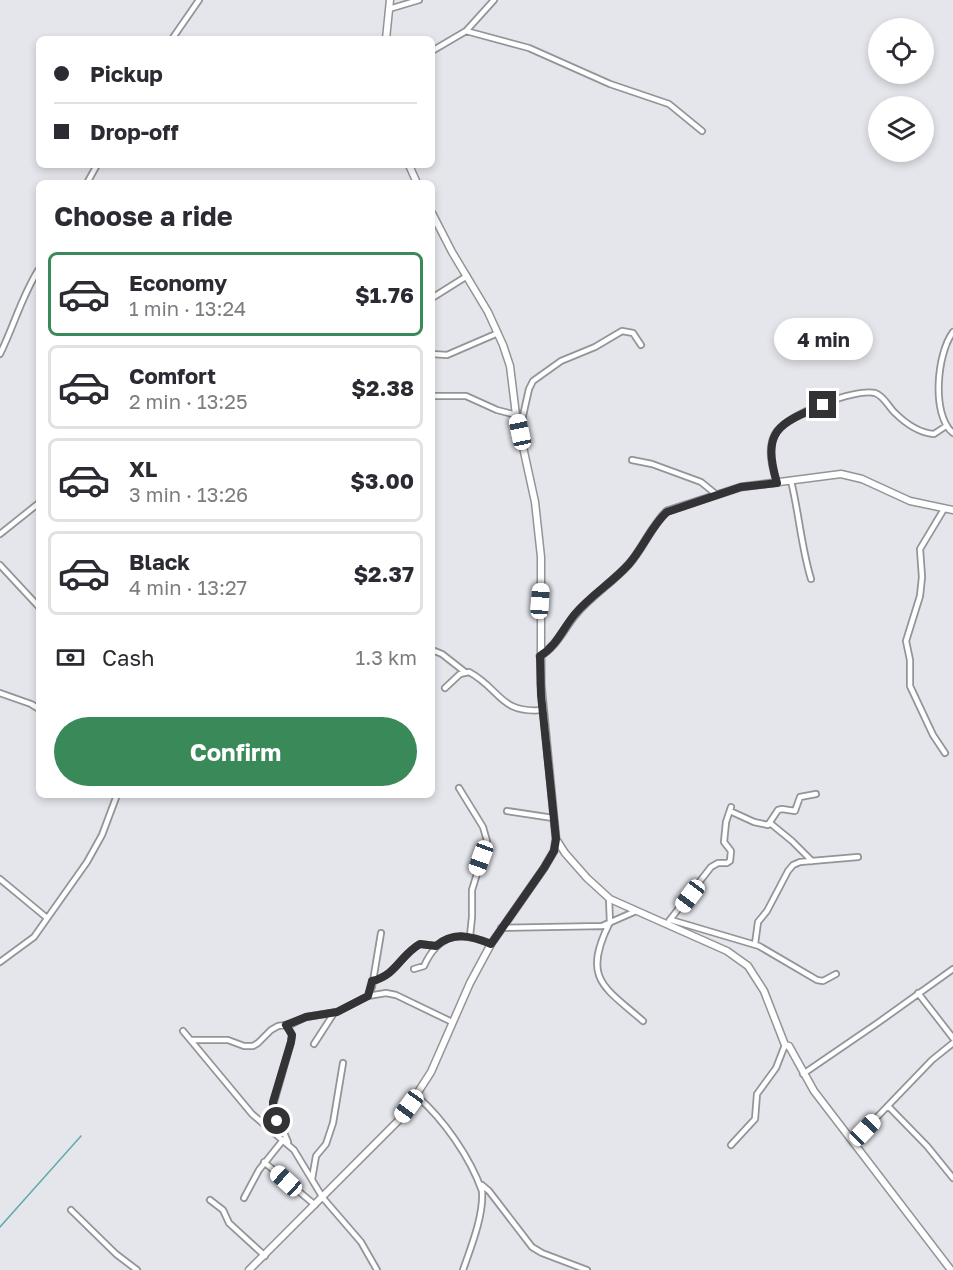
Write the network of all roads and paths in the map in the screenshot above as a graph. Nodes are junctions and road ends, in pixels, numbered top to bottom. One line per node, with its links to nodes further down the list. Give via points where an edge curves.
1 (199, 0): 7 (street)
2 (390, 0): 5 (street)
3 (419, 0): 5 (street)
4 (495, 0): 6 (street)
5 (389, 9): 8 (street)
6 (466, 31): 9 (street); 10 (street, via 529,48 610,84 669,104)
7 (174, 36)
8 (386, 36)
9 (435, 49)
10 (702, 131)
11 (435, 218): 13 (street)
12 (36, 272): 18 (street)
13 (467, 276): 14 (street); 16 (street)
14 (435, 296)
15 (953, 332): 22 (street, via 939,371)
16 (498, 333): 19 (street, via 447,355); 21 (street, via 510,366)
17 (641, 345): 23 (street, via 633,333 622,331 546,371 530,385)
18 (0, 354)
19 (435, 354)
20 (435, 396): 21 (street, via 466,396)
21 (516, 415): 23 (street)
22 (946, 426): 24 (street); 27 (street, via 934,434 921,431 873,393 841,398 793,418 778,429 771,448)
23 (520, 432): 37 (street, via 535,502 541,557)
24 (953, 433)
25 (632, 460): 28 (street, via 701,482)
26 (791, 481): 27 (street); 30 (street, via 847,475 910,501); 34 (street)
27 (777, 483): 28 (street, via 741,487)
28 (717, 495): 37 (street, via 662,516 632,561 575,615)
29 (36, 505): 32 (street)
30 (944, 509): 31 (street); 43 (street, via 920,549 920,596 906,641 910,686)
31 (953, 510)
32 (0, 534)
33 (0, 565): 35 (street)
34 (811, 579)
35 (36, 604)
36 (435, 651): 38 (street)
37 (540, 656): 42 (street)
38 (465, 672): 39 (street); 42 (street, via 483,680 513,708)
39 (446, 688)
40 (0, 693): 41 (street)
41 (36, 707)
42 (543, 710): 48 (street)
43 (945, 753)
44 (459, 788): 61 (street, via 483,827 487,841 472,890)
45 (816, 794): 49 (street, via 800,797 795,811 778,810)
46 (116, 798): 56 (street, via 94,850)
47 (507, 811): 48 (street)
48 (553, 818): 50 (street)
49 (770, 823): 52 (street); 57 (street, via 754,822 731,809 724,842 731,851 730,861 711,867)
50 (556, 839): 54 (street, via 572,862); 59 (street, via 544,868)
51 (858, 857): 52 (street)
52 (813, 861): 63 (street, via 793,865 788,871 758,922)
53 (0, 879): 56 (street)
54 (609, 898): 55 (street); 58 (street)
55 (636, 911): 57 (street); 58 (street)
56 (47, 918): 65 (street, via 34,937)
57 (669, 922): 63 (street); 80 (street, via 748,966 764,991)
58 (610, 923): 59 (street); 73 (street, via 597,956 599,979)
59 (501, 928): 62 (street)
60 (381, 933): 69 (street)
61 (470, 936): 62 (street); 64 (street, via 452,937)
62 (491, 944): 74 (street)
63 (755, 944): 68 (street, via 817,980)
64 (436, 946): 66 (street, via 424,966); 69 (street, via 420,944 388,975)
65 (0, 962)
66 (414, 969)
67 (953, 969): 70 (street)
68 (836, 974)
69 (372, 981): 71 (street)
70 (918, 993): 78 (street); 82 (street)
71 (368, 996): 72 (street); 74 (street, via 396,995)
72 (334, 1012): 75 (street); 79 (street)
73 (643, 1021)
74 (452, 1022): 83 (street)
75 (286, 1025): 77 (street, via 271,1030 253,1046); 87 (street, via 291,1042 273,1106)
76 (183, 1032): 77 (street)
77 (190, 1040): 85 (street, via 252,1114)
78 (953, 1040): 84 (street)
79 (314, 1044)
80 (785, 1045): 82 (street); 88 (street, via 779,1063 757,1094 755,1119)
81 (343, 1063): 91 (street, via 333,1123 326,1144 316,1156)
82 (802, 1074): 86 (street)
83 (417, 1095): 92 (street, via 438,1116); 94 (street, via 402,1117)
84 (888, 1106): 86 (street); 90 (street)
85 (283, 1140): 87 (street); 89 (street)
86 (854, 1141): 104 (street)
87 (289, 1145): 91 (street)
88 (731, 1145)
89 (264, 1162): 93 (street); 96 (street)
90 (953, 1178)
91 (312, 1179): 94 (street)
92 (480, 1183): 102 (street, via 483,1201); 103 (street, via 532,1247)
93 (244, 1198)
94 (323, 1198): 96 (street); 101 (street, via 361,1242)
95 (210, 1200): 98 (street)
96 (316, 1205): 98 (street)
97 (71, 1210): 99 (street)
98 (265, 1256): 100 (street)
99 (137, 1270)
100 (249, 1270)
101 (377, 1270)
102 (463, 1270)
103 (587, 1270)
104 (951, 1270)

